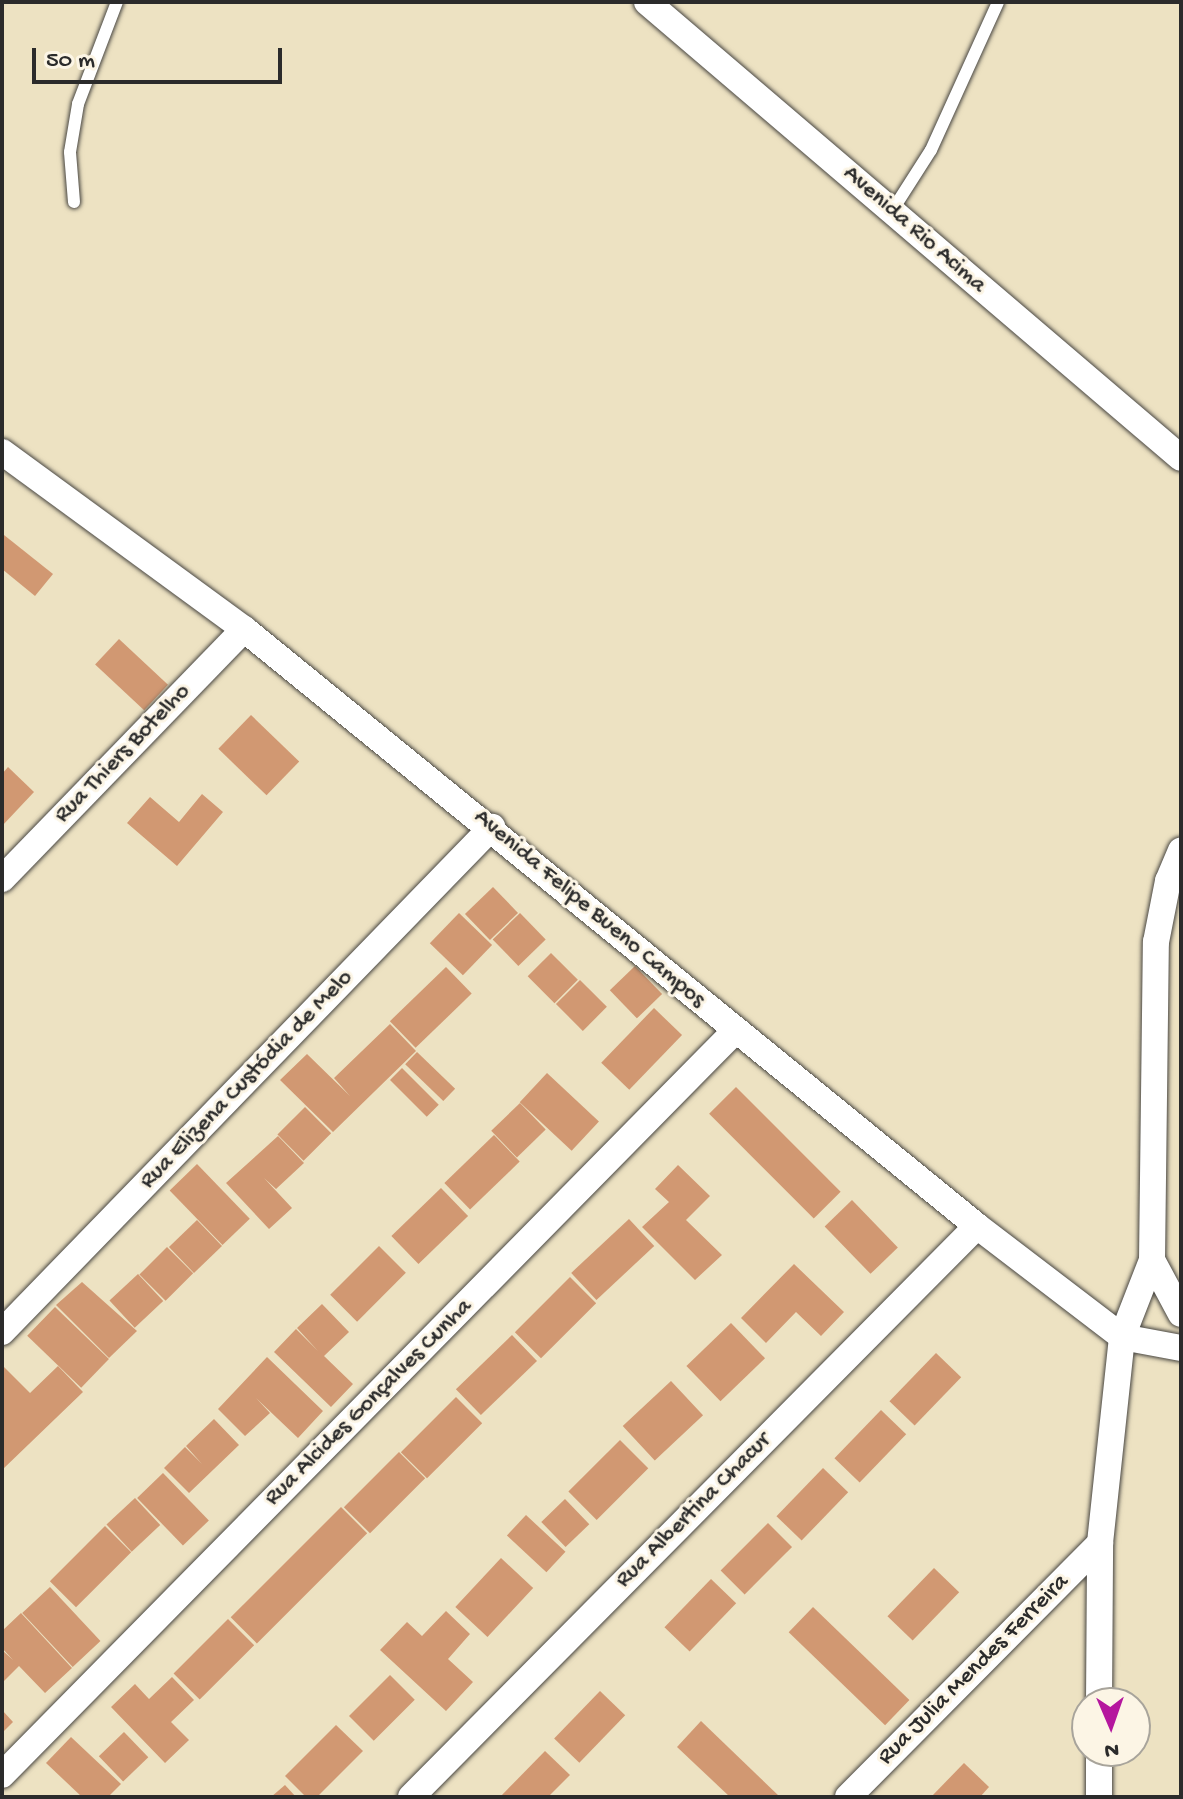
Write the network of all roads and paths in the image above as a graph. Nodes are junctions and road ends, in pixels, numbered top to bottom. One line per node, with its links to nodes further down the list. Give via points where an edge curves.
1 (117, 2): 4 (lane, via 78,104 70,152)
2 (647, 2): 5 (street, Avenida Rio Acima)
3 (998, 2): 5 (lane, via 931,150)
4 (74, 202)
5 (892, 211): 7 (street, Avenida Rio Acima)
6 (2, 452): 8 (street, Avenida Felipe Bueno Campos)
7 (1181, 458)
8 (244, 629): 9 (street, Avenida Felipe Bueno Campos); 11 (street, Rua Thiers Botelho)
9 (492, 827): 12 (street, Avenida Felipe Bueno Campos); 16 (street, Rua Elizena Custódia de Melo)
10 (1181, 851): 14 (street, via 1168,881 1156,942)
11 (2, 879)
12 (735, 1031): 13 (street, Avenida Felipe Bueno Campos); 22 (street, Rua Alcides Gonçalves Cunha)
13 (977, 1226): 17 (street, Avenida Felipe Bueno Campos); 23 (street, Rua Albertina Chacur)
14 (1152, 1260): 15 (street); 17 (street)
15 (1181, 1314)
16 (2, 1332)
17 (1122, 1337): 18 (street, Avenida Felipe Bueno Campos); 19 (street)
18 (1181, 1348)
19 (1100, 1543): 20 (street); 24 (street, Rua Julia Mendes Ferreira)
20 (1099, 1687)
21 (1099, 1767): 25 (street)
22 (2, 1775)
23 (411, 1797)
24 (848, 1797)
25 (1099, 1797)

